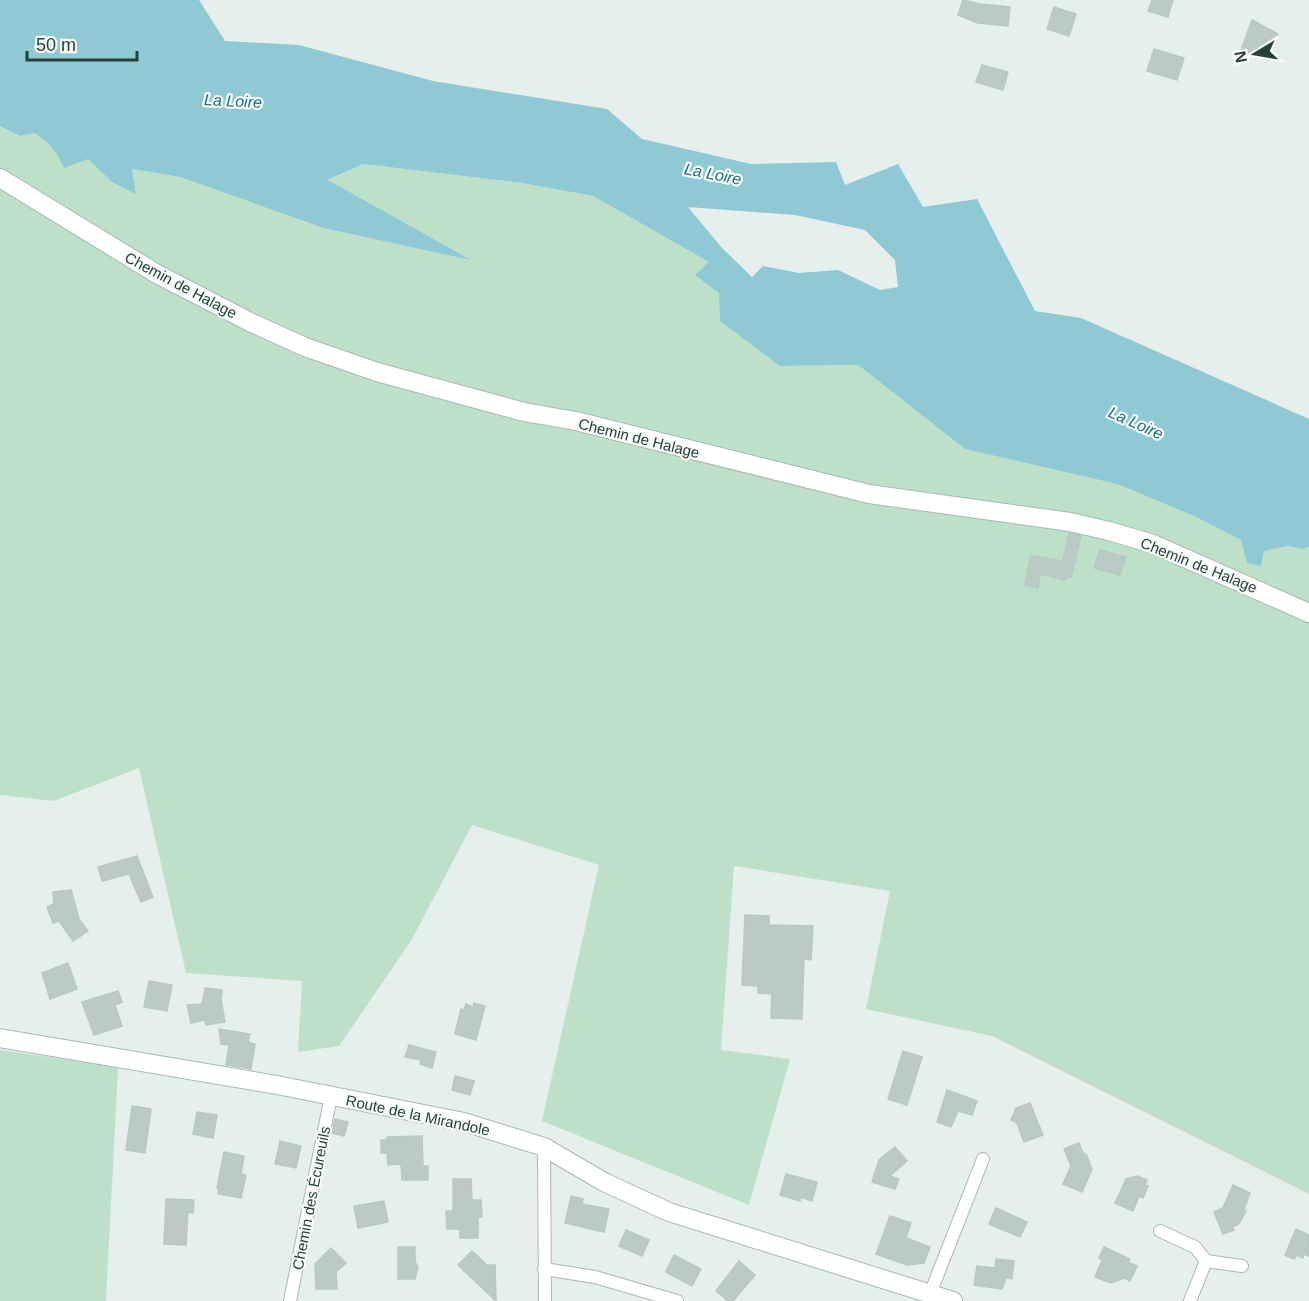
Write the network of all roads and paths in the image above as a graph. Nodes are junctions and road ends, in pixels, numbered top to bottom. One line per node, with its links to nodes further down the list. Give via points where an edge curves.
1 (0, 178): 2 (main road, Chemin de Halage, via 157,274 250,322 304,347 377,372 524,412 576,421 869,495 1109,531 1153,544)
2 (1309, 613)
3 (0, 1038): 4 (main road, Route de la Mirandole)
4 (331, 1096): 5 (main road, Route de la Mirandole, via 464,1122); 12 (street, Chemin des Écureuils)
5 (544, 1147): 10 (street); 11 (main road, Route de la Mirandole, via 604,1182 669,1212)
6 (983, 1159): 11 (street)
7 (1160, 1231): 8 (street, via 1195,1247)
8 (1206, 1261): 9 (street); 16 (street)
9 (1242, 1266)
10 (544, 1269): 13 (street); 14 (street, via 595,1277)
11 (930, 1294): 15 (main road, Route de la Mirandole)
12 (290, 1301)
13 (545, 1301)
14 (677, 1301)
15 (952, 1301)
16 (1190, 1301)

